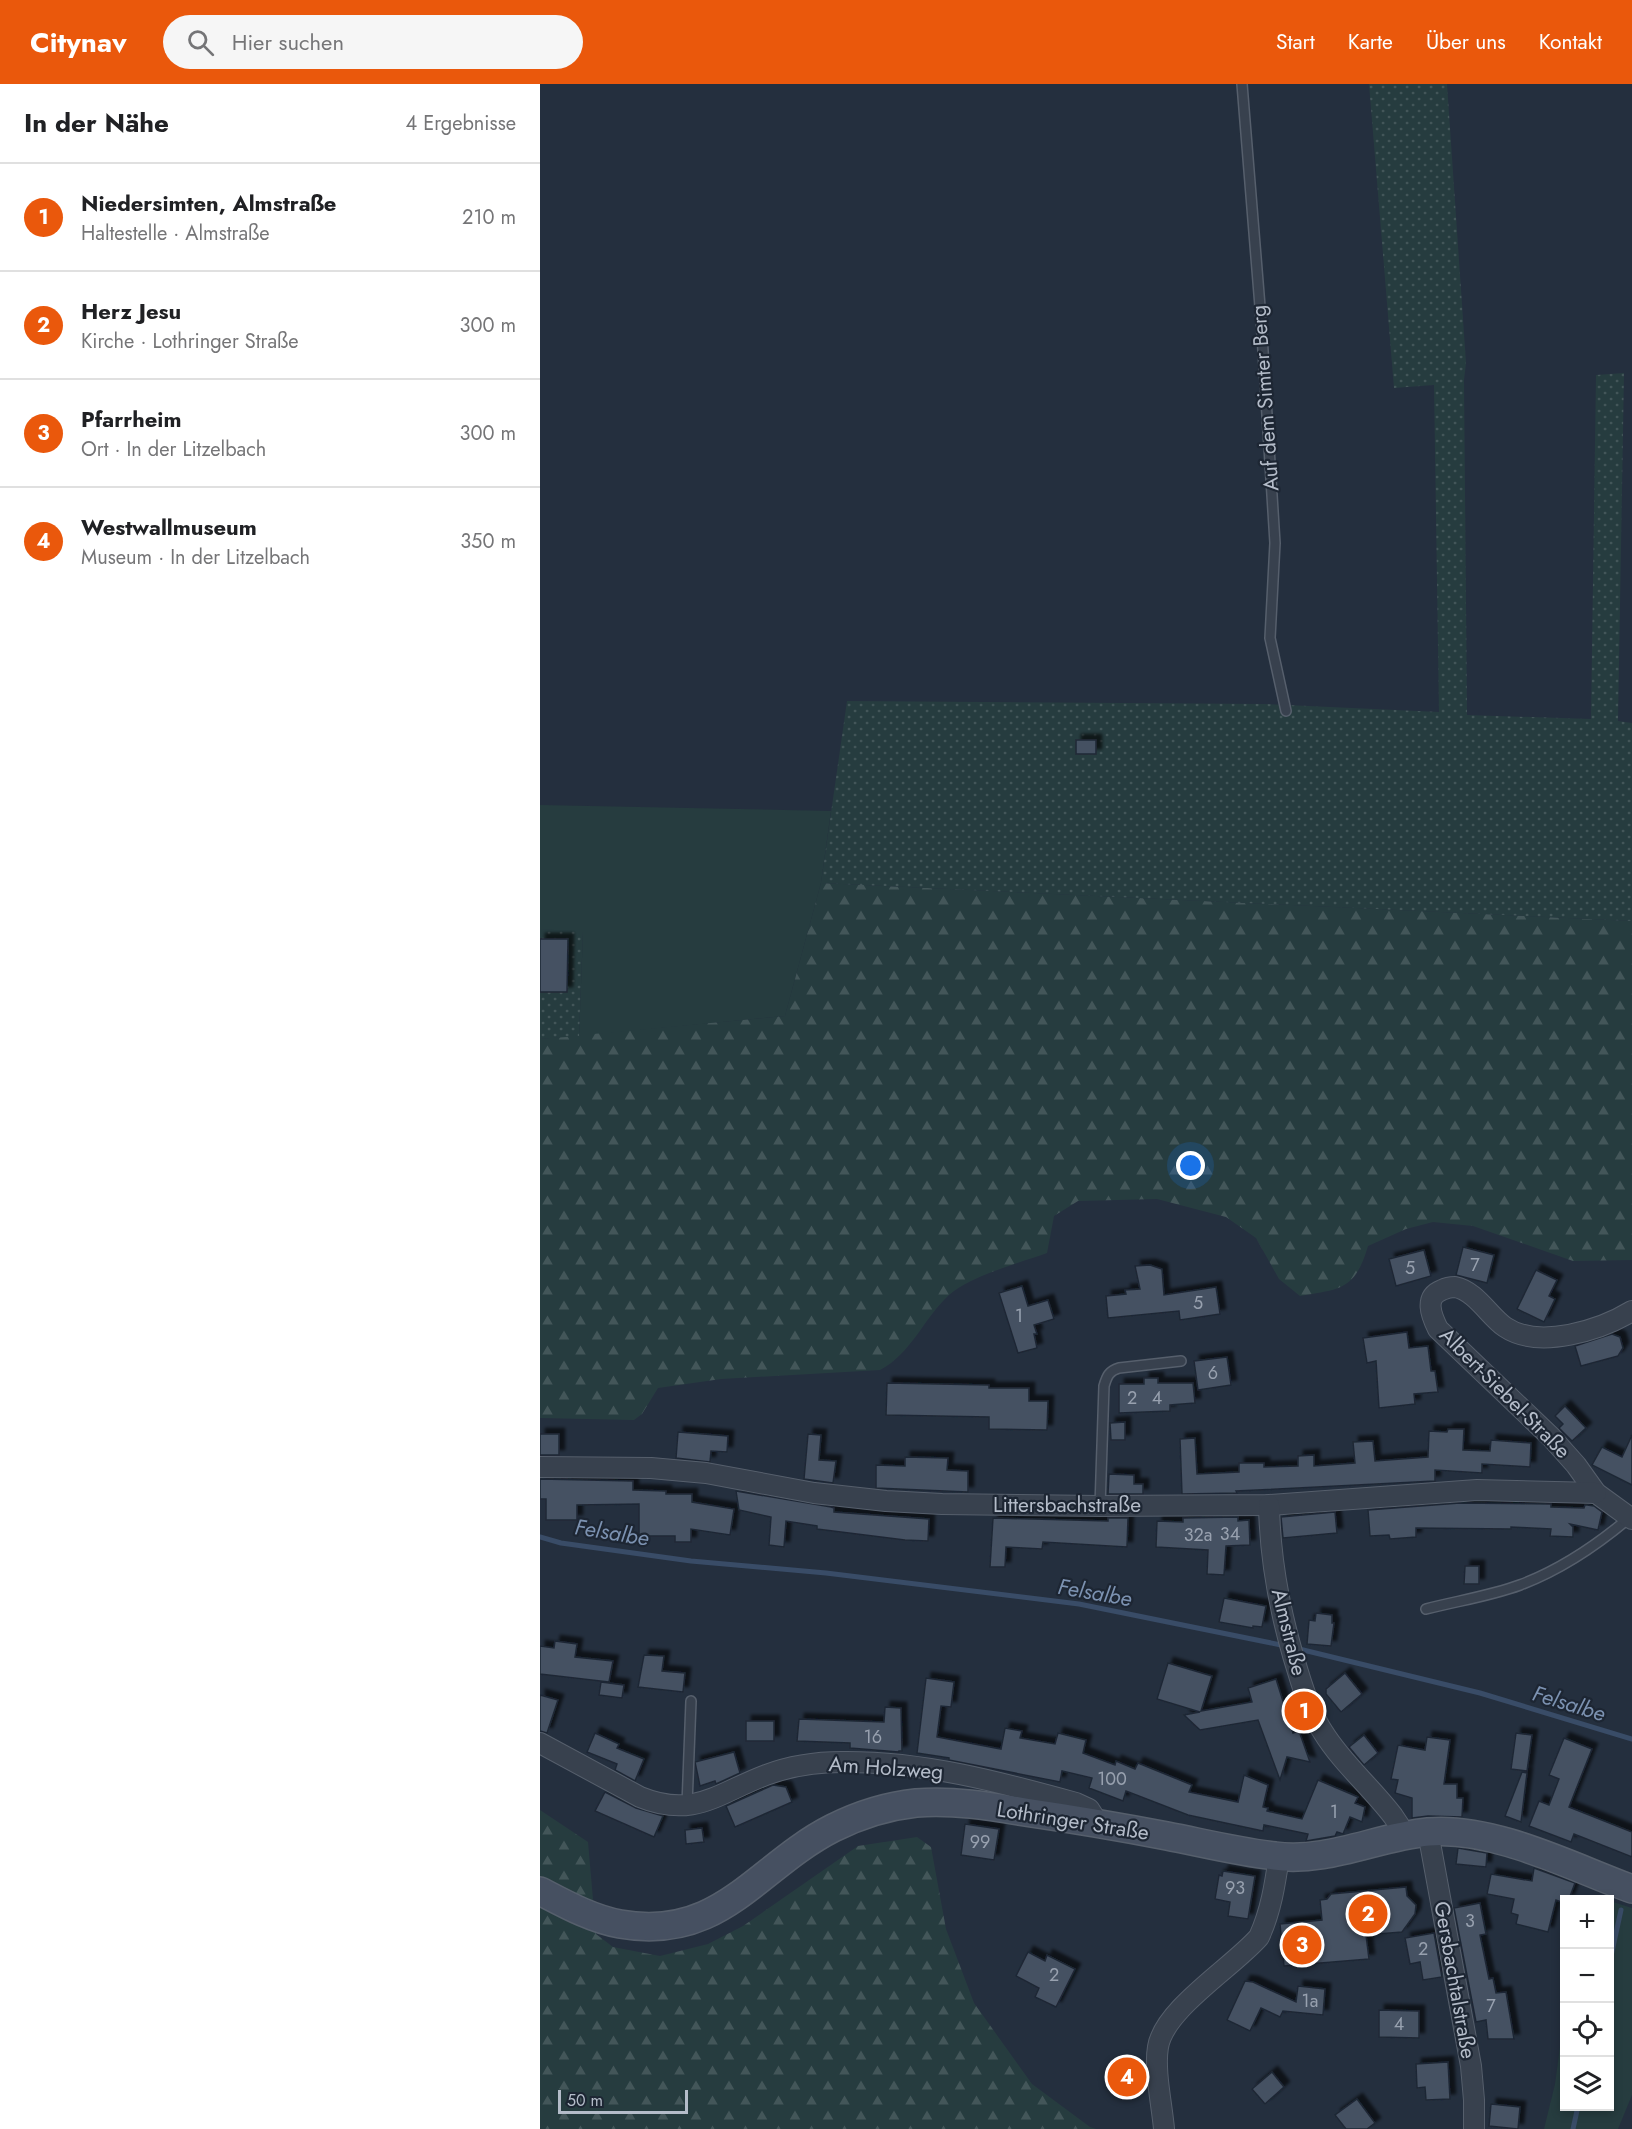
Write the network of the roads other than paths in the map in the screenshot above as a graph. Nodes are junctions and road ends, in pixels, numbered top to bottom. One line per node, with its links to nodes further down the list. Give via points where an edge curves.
1 (1242, 84): 2 (lane, Auf dem Simter Berg, via 1275,543 1270,638)
2 (1286, 711)
3 (1632, 1311): 6 (street, Albert-Siebel-Straße, via 1575,1333 1532,1337 1506,1327 1472,1296 1455,1287 1438,1292 1430,1305 1438,1329 1551,1437)
4 (1181, 1361): 8 (lane, via 1119,1368 1107,1376)
5 (540, 1467): 8 (street, Littersbachstraße, via 651,1468 706,1473 886,1501)
6 (1596, 1493): 7 (street, Littersbachstraße, via 1477,1490); 9 (street)
7 (1269, 1505): 8 (street, Littersbachstraße); 15 (street, Almstraße, via 1274,1571 1290,1647 1321,1730 1394,1816)
8 (1100, 1506)
9 (1631, 1519): 10 (lane, via 1539,1577)
10 (1426, 1609)
11 (691, 1701): 13 (lane)
12 (540, 1743): 13 (street, Am Holzweg, via 640,1797 656,1803)
13 (687, 1805): 14 (street, Am Holzweg, via 710,1801 788,1768 870,1763 996,1781 1076,1803 1089,1809)
14 (1098, 1823): 16 (main road, Lothringer Straße); 18 (main road, Lothringer Straße, via 943,1802 889,1807 832,1828 729,1902 705,1916 677,1924 619,1924)
15 (1415, 1834): 16 (main road, Lothringer Straße, via 1317,1856); 17 (main road, Lothringer Straße, via 1457,1832 1488,1838); 20 (street, Gersbachtalstraße, via 1471,2066)
16 (1279, 1857): 19 (street, via 1273,1896 1259,1937 1180,2010 1161,2035 1157,2056)
17 (1632, 1889)
18 (540, 1892)
19 (1164, 2129)
20 (1474, 2129)

